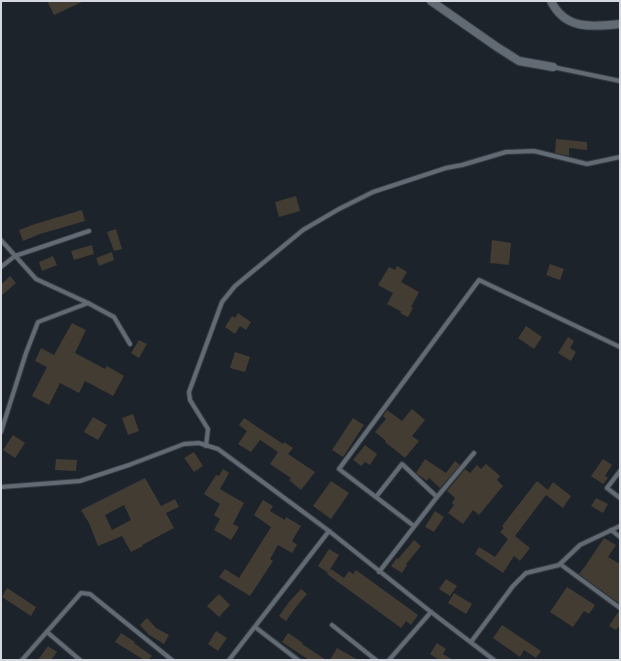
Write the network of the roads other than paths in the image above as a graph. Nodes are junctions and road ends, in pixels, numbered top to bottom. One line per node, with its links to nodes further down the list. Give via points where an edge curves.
1 (431, 1): 4 (street, via 520,61)
2 (551, 1): 3 (street, via 555,11 578,25 595,27)
3 (620, 24)
4 (553, 67): 5 (lane)
5 (620, 81)
6 (620, 157): 15 (lane, via 586,164 534,151 506,152 373,192 303,230 235,286 222,302 189,392 190,400 208,429)
7 (89, 231): 9 (lane)
8 (1, 240): 9 (lane)
9 (15, 256): 10 (lane); 11 (lane, via 36,279)
10 (1, 267)
11 (88, 303): 12 (lane, via 114,317); 14 (lane, via 38,322)
12 (130, 344)
13 (620, 347): 19 (lane, via 479,280 339,469)
14 (1, 432)
15 (206, 446): 18 (lane, via 184,444 80,481); 25 (lane, via 218,449)
16 (474, 453): 20 (lane)
17 (620, 471): 21 (lane, via 607,488)
18 (1, 487)
19 (376, 497): 20 (lane, via 402,464); 22 (lane)
20 (437, 497): 22 (lane)
21 (620, 498)
22 (414, 526): 28 (lane)
23 (620, 526): 24 (lane)
24 (611, 530): 26 (lane); 27 (lane, via 580,545)
25 (329, 532): 28 (lane); 32 (lane)
26 (620, 537)
27 (560, 564): 29 (lane); 34 (lane, via 526,573)
28 (379, 572): 30 (lane)
29 (620, 608)
30 (431, 612): 34 (lane); 43 (lane)
31 (332, 625): 35 (lane)
32 (255, 626): 39 (lane); 40 (lane)
33 (47, 632): 36 (lane); 37 (lane); 38 (lane, via 81,593 90,594)
34 (470, 642): 44 (lane)
35 (370, 656): 41 (lane); 42 (lane)
36 (22, 660)
37 (80, 660)
38 (172, 660)
39 (229, 660)
40 (298, 660)
41 (367, 660)
42 (376, 660)
43 (389, 660)
44 (494, 660)

